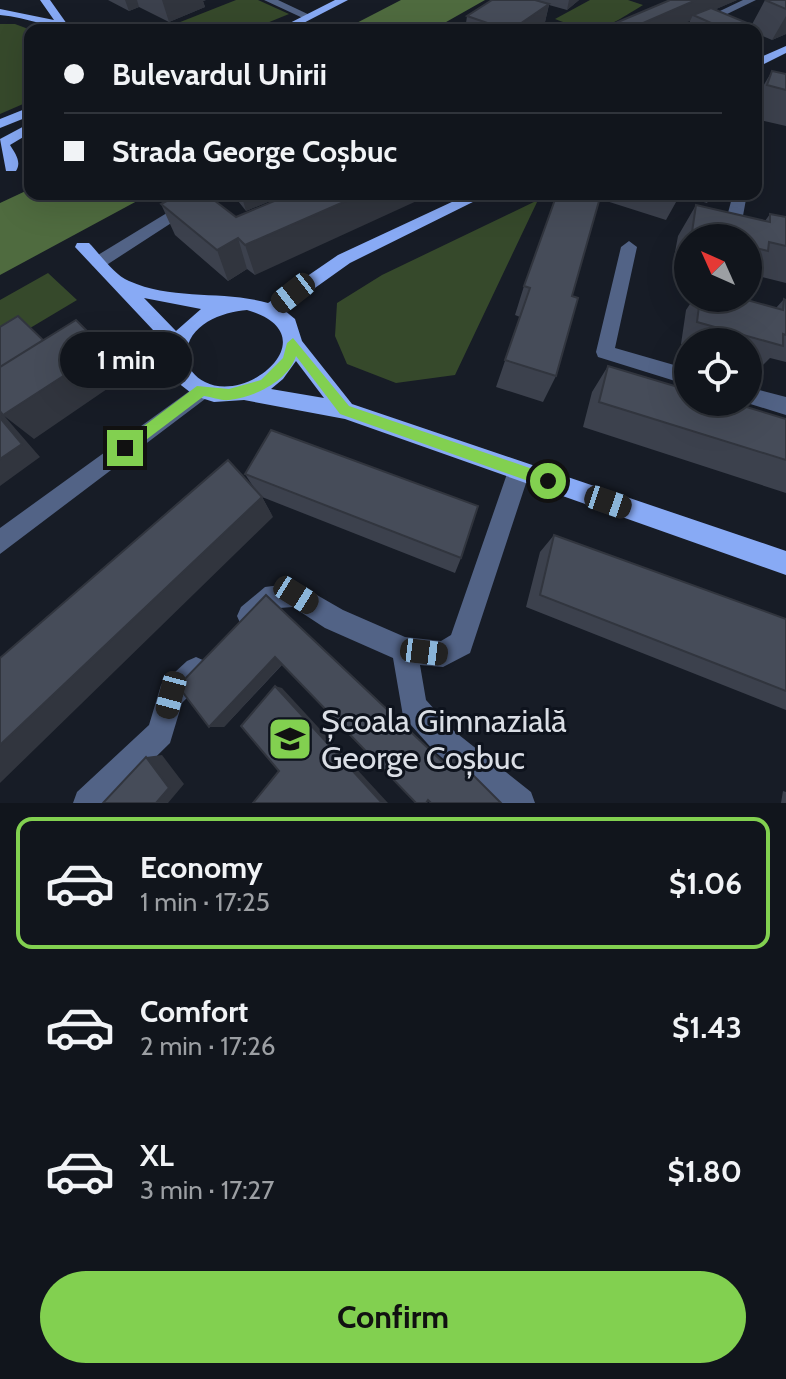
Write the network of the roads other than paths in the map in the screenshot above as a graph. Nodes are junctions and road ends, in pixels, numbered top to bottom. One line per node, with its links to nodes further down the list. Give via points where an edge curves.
1 (13, 0): 6 (main road)
2 (45, 0): 8 (main road)
3 (269, 0): 7 (street)
4 (343, 0): 7 (main road)
5 (751, 0): 10 (street)
6 (0, 9): 8 (main road)
7 (309, 17): 9 (main road)
8 (62, 24)
9 (294, 24)
10 (698, 24)
11 (786, 49): 12 (main road)
12 (762, 61)
13 (24, 114): 14 (main road)
14 (0, 124)
15 (24, 130): 16 (main road)
16 (2, 143): 17 (main road, via 10,155)
17 (7, 166)
18 (199, 200): 24 (street)
19 (469, 200): 27 (main road, via 344,259)
20 (739, 200): 21 (street, via 733,224)
21 (786, 237)
22 (83, 247): 24 (main road)
23 (629, 247): 30 (street, via 605,352)
24 (99, 262): 25 (main road)
25 (126, 287): 26 (main road, via 177,300); 29 (main road)
26 (233, 304): 27 (main road); 29 (main road, via 199,318)
27 (272, 309): 28 (main road, via 288,323)
28 (293, 343): 32 (main road, via 288,361 275,377); 35 (main road)
29 (178, 344): 31 (main road, via 180,371)
30 (674, 373)
31 (202, 390): 32 (main road); 37 (street)
32 (243, 392): 35 (main road)
33 (762, 399): 34 (street)
34 (786, 406)
35 (345, 410): 36 (main road)
36 (519, 471): 38 (main road); 39 (street, via 461,644 443,654)
37 (0, 542)
38 (786, 563)
39 (405, 650): 40 (street, via 334,619 296,595 274,596 171,695 160,733); 41 (street, via 413,706 444,741)
40 (88, 803)
41 (520, 803)

